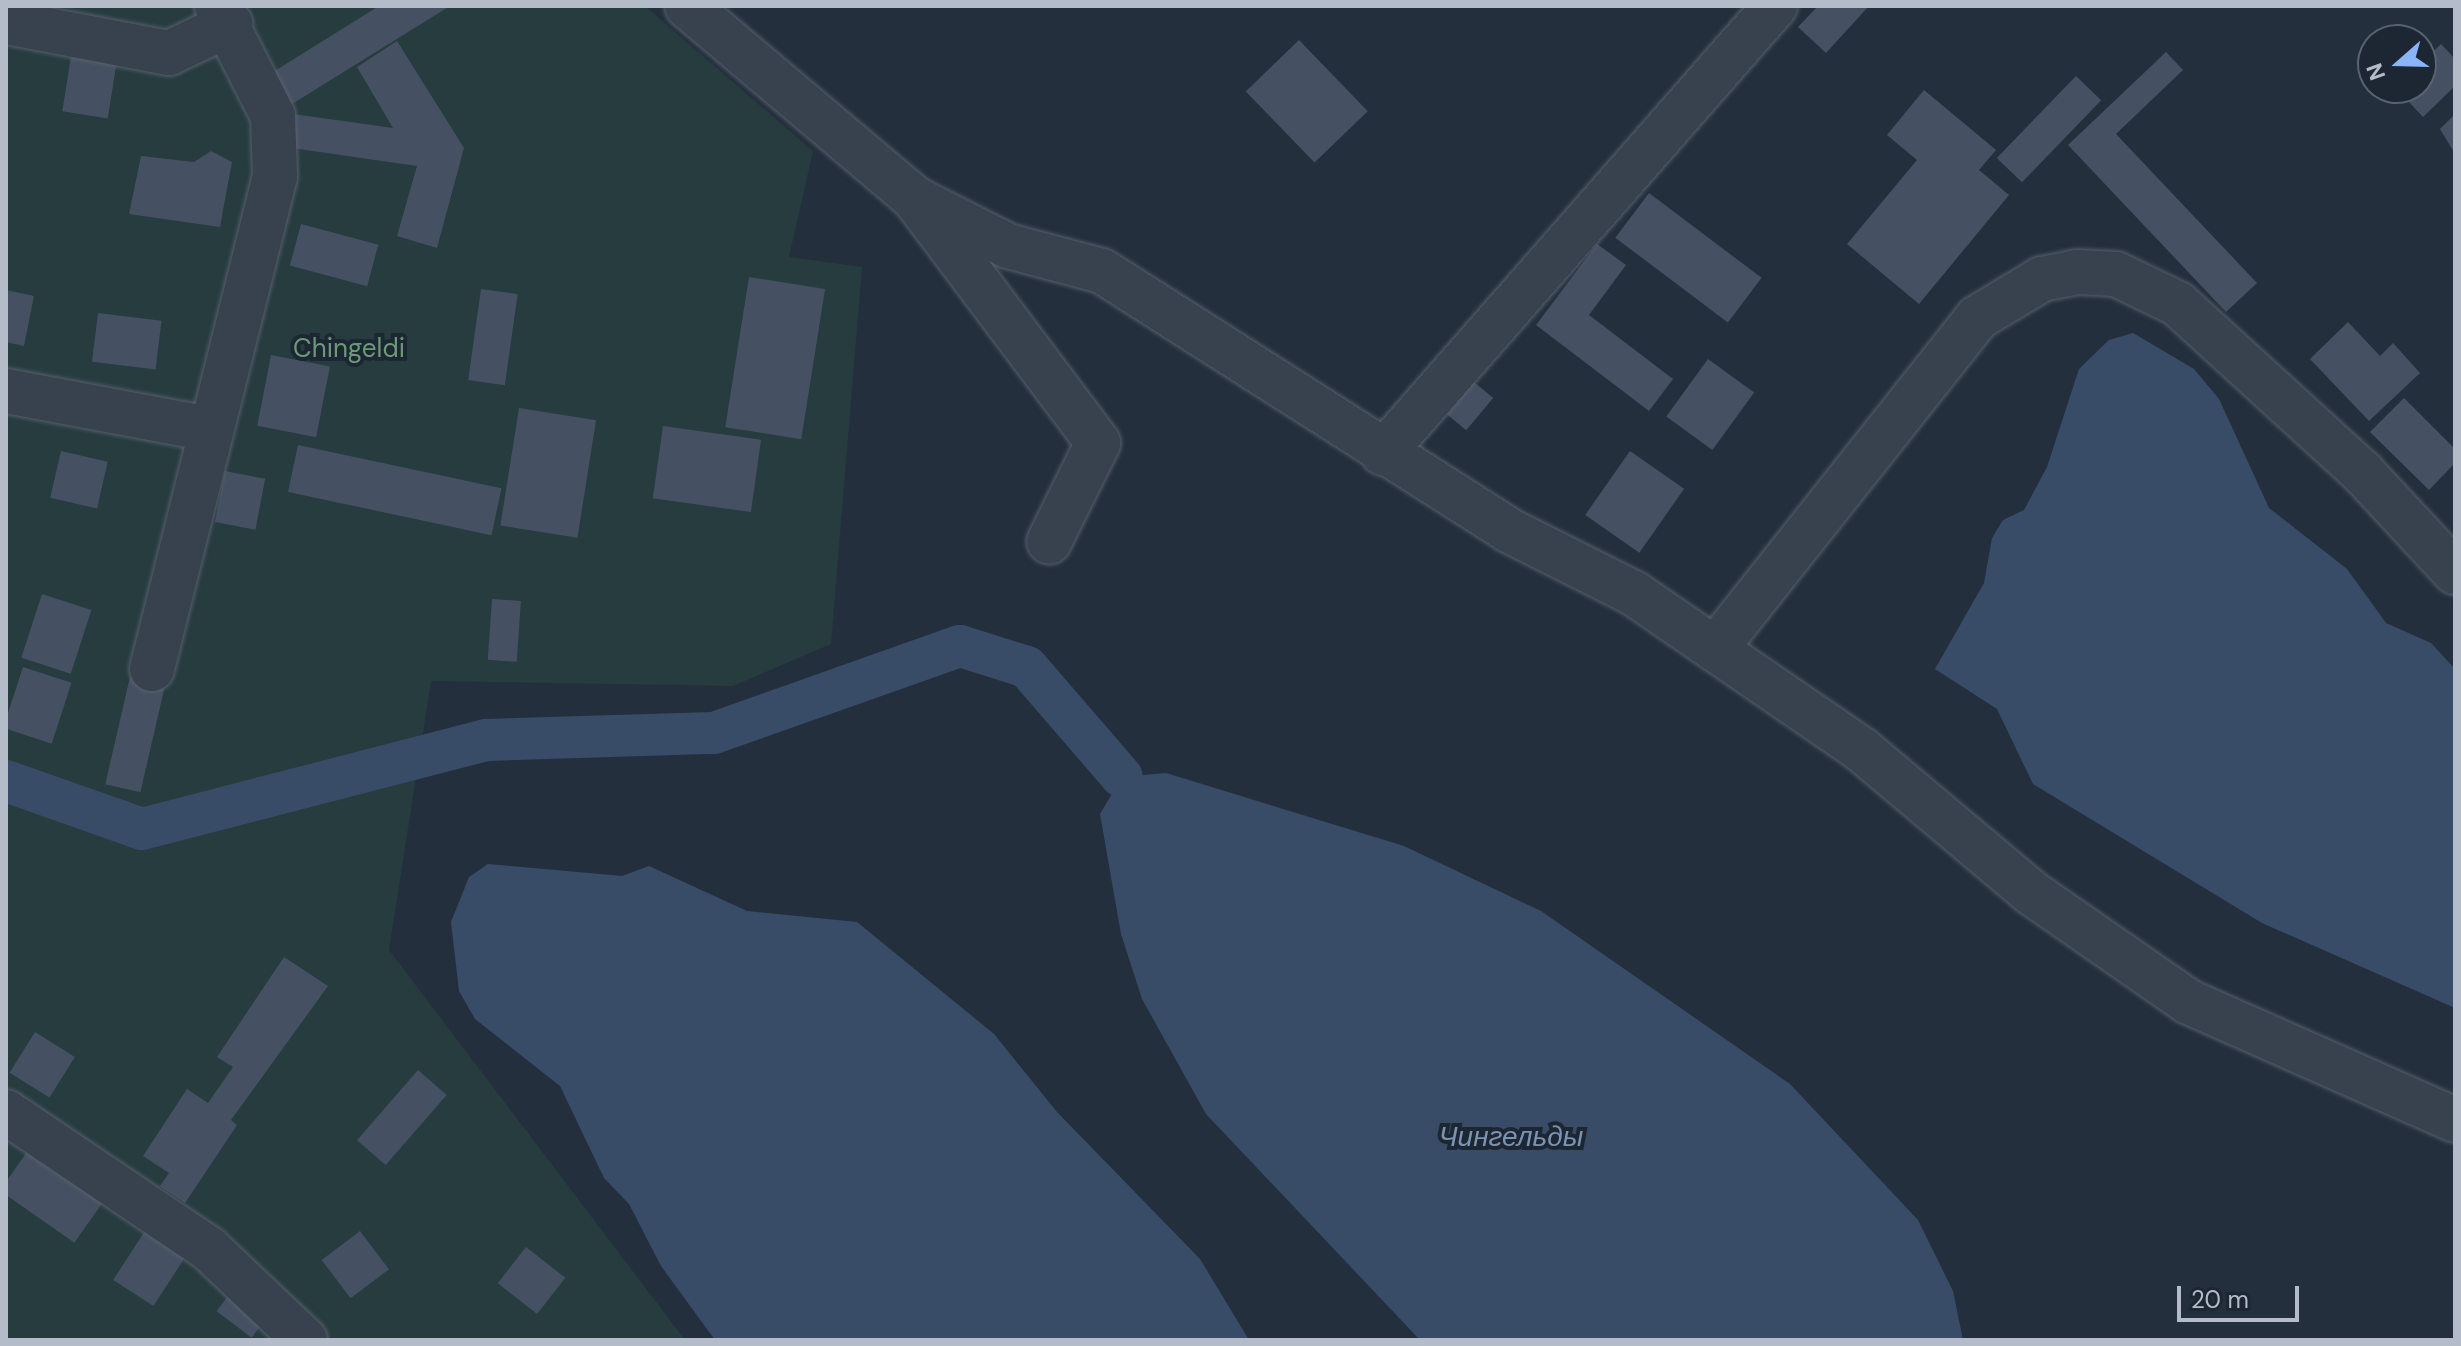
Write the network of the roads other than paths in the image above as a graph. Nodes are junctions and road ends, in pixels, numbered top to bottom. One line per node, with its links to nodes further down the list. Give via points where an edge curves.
1 (687, 6): 5 (street)
2 (1775, 6): 8 (street)
3 (224, 15): 4 (street, via 169,53); 7 (street, via 273,116 275,176)
4 (6, 22)
5 (915, 199): 8 (street, via 1008,246 1102,271); 9 (street, via 1098,443)
6 (6, 391): 7 (street)
7 (209, 429): 12 (street)
8 (1383, 453): 11 (street, via 1508,530 1635,594)
9 (1049, 542)
10 (2455, 572): 11 (street, via 2362,472 2178,304 2116,274 2077,272 2042,279 1977,318)
11 (1715, 649): 14 (street, via 1862,750 2032,893 2189,1002)
12 (152, 669)
13 (6, 1112): 15 (street, via 208,1248)
14 (2455, 1120)
15 (305, 1340)

